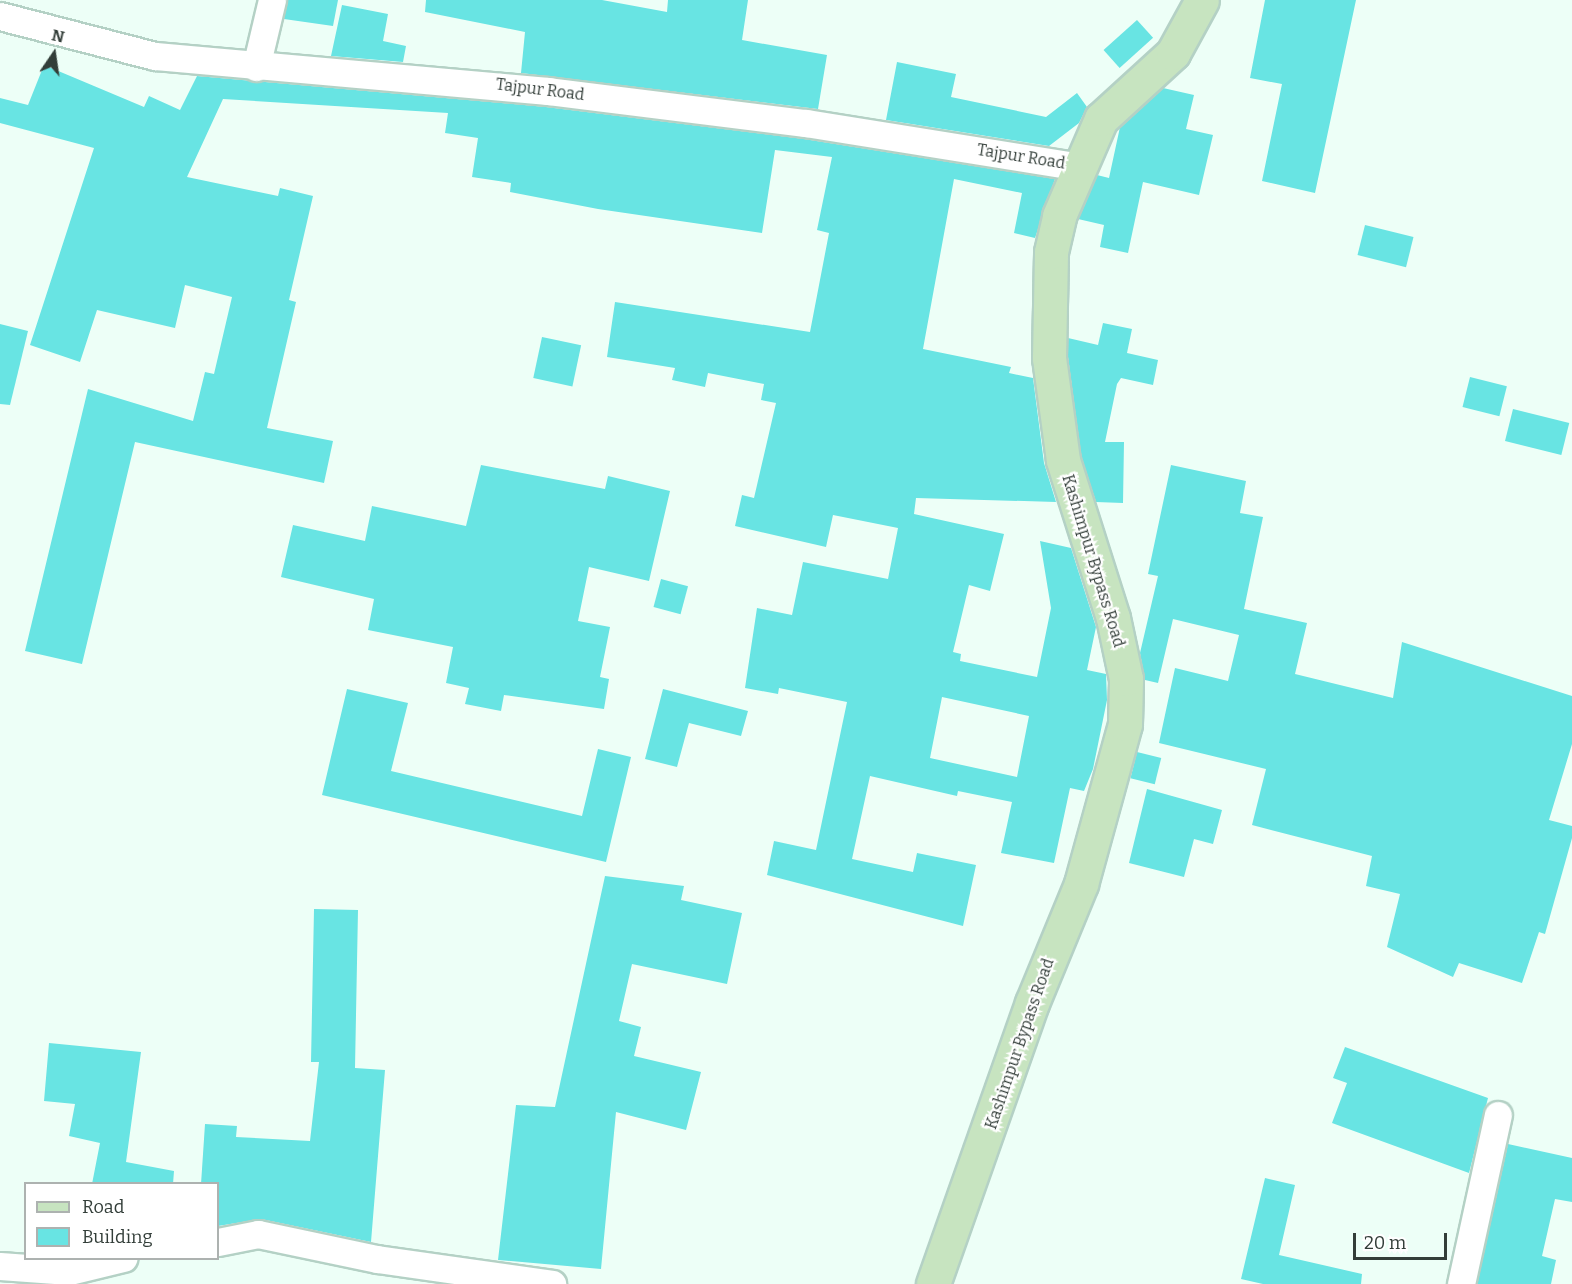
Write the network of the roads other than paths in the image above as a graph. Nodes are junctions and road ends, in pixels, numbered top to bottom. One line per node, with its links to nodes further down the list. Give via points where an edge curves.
1 (272, 0): 4 (street)
2 (1202, 0): 5 (main road, Kashimpur Bypass Road, via 1173,53 1101,119)
3 (0, 16): 4 (street, Tajpur Road, via 154,56)
4 (256, 67): 5 (street, Tajpur Road, via 583,95 806,123)
5 (1080, 166): 11 (main road, Kashimpur Bypass Road, via 1051,252 1049,358 1063,460 1113,618 1126,679 1125,724 1081,884 1032,1003)
6 (1498, 1115): 12 (street)
7 (219, 1242): 10 (street, via 258,1234 377,1259)
8 (115, 1260): 9 (street, via 69,1271)
9 (0, 1266)
10 (552, 1284)
11 (933, 1284)
12 (1461, 1284)

